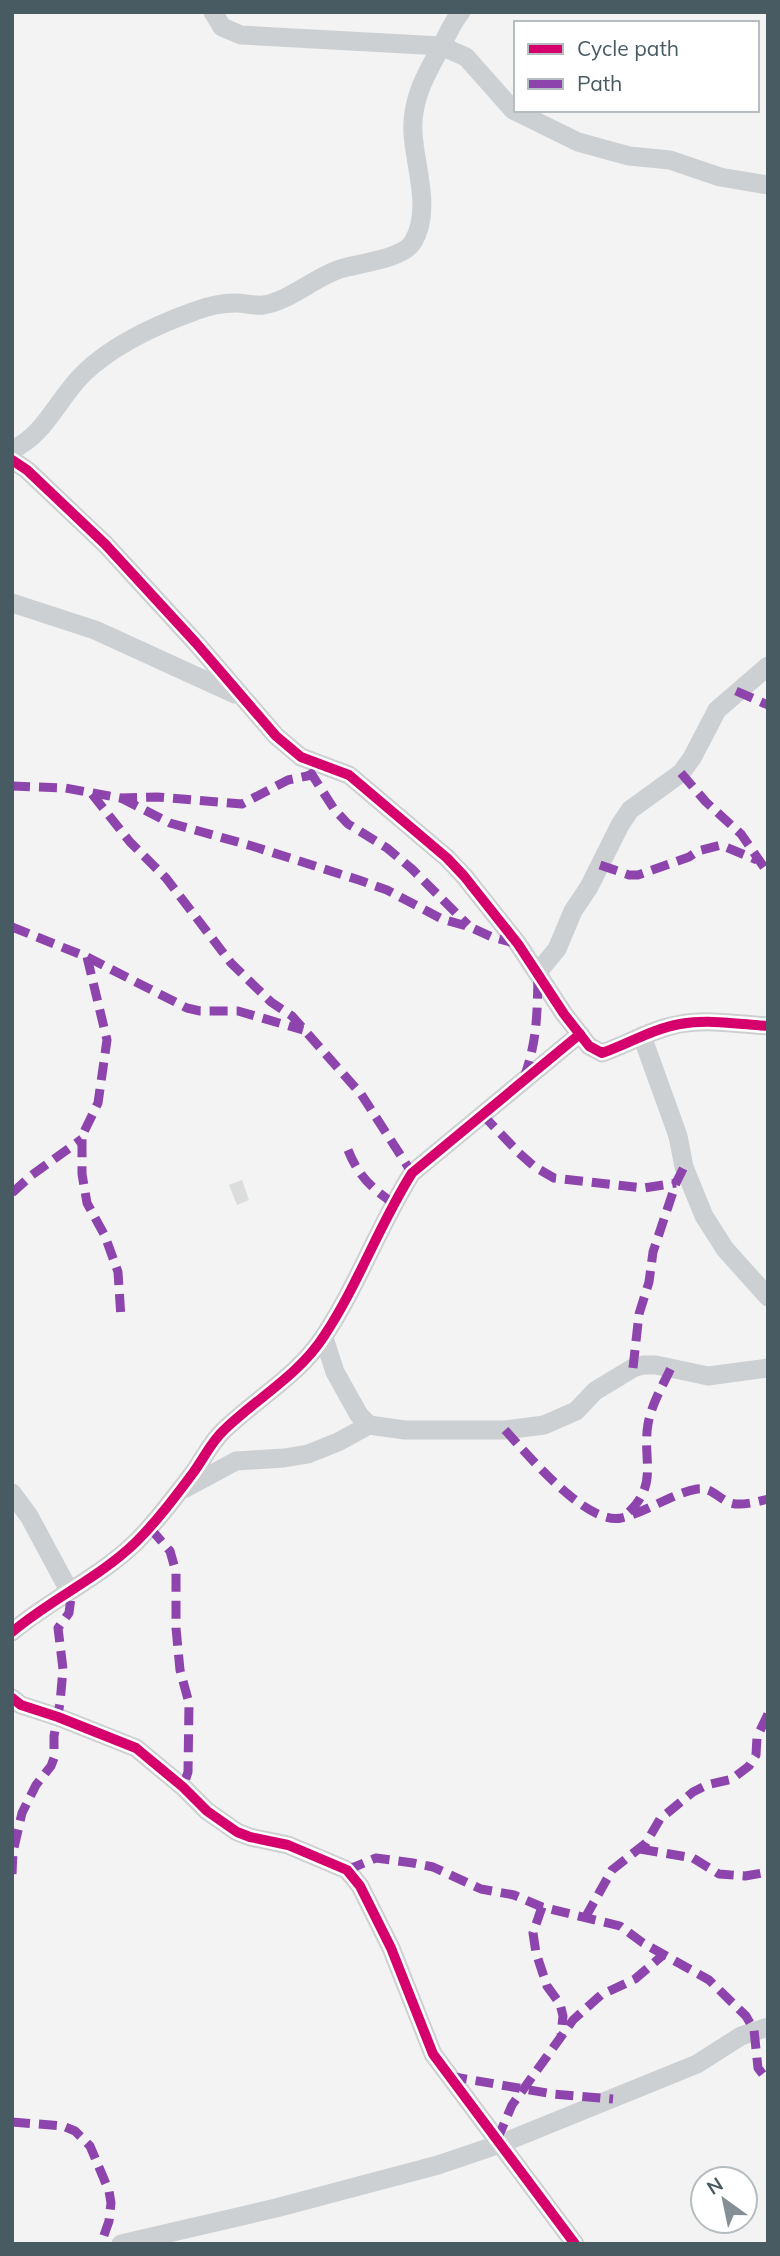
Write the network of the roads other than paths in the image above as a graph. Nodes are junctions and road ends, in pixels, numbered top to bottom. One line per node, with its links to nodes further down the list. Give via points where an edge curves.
1 (213, 12): 3 (street, via 222,27 241,34)
2 (461, 12): 3 (street)
3 (441, 46): 4 (street, via 466,57); 7 (street, via 422,80 414,107 422,224 412,245 401,254 336,270 275,301 263,305 223,303 196,310 132,340 83,374 36,435)
4 (514, 110)
5 (517, 112): 6 (street, via 578,142)
6 (768, 185)
7 (12, 450)
8 (12, 460): 13 (street, via 105,544)
9 (12, 603): 11 (street)
10 (12, 616): 11 (street)
11 (73, 622): 13 (street)
12 (768, 666): 14 (street, via 717,710 681,773 630,810 573,911 557,949)
13 (245, 699): 14 (street, via 301,757 349,775 447,858)
14 (538, 972): 16 (street)
15 (768, 1026): 17 (street, via 679,1024)
16 (580, 1034): 17 (street, via 602,1053); 19 (street, via 412,1173)
17 (642, 1036): 18 (street, via 704,1216 725,1249)
18 (768, 1297)
19 (324, 1338): 21 (street, via 341,1383); 23 (street, via 284,1381 214,1440)
20 (768, 1368): 21 (street, via 708,1376 643,1365 617,1376 564,1418 524,1428 405,1430)
21 (369, 1425): 23 (street, via 308,1454 236,1461)
22 (12, 1493): 24 (street)
23 (177, 1493): 24 (street, via 135,1543)
24 (72, 1590): 25 (street)
25 (12, 1632)
26 (12, 1698): 28 (street, via 136,1748 237,1832 288,1845 347,1870 391,1948 433,2054)
27 (768, 2027): 28 (street, via 741,2036 697,2064)
28 (500, 2144): 29 (street, via 276,2208); 30 (street)
29 (121, 2244)
30 (575, 2244)

